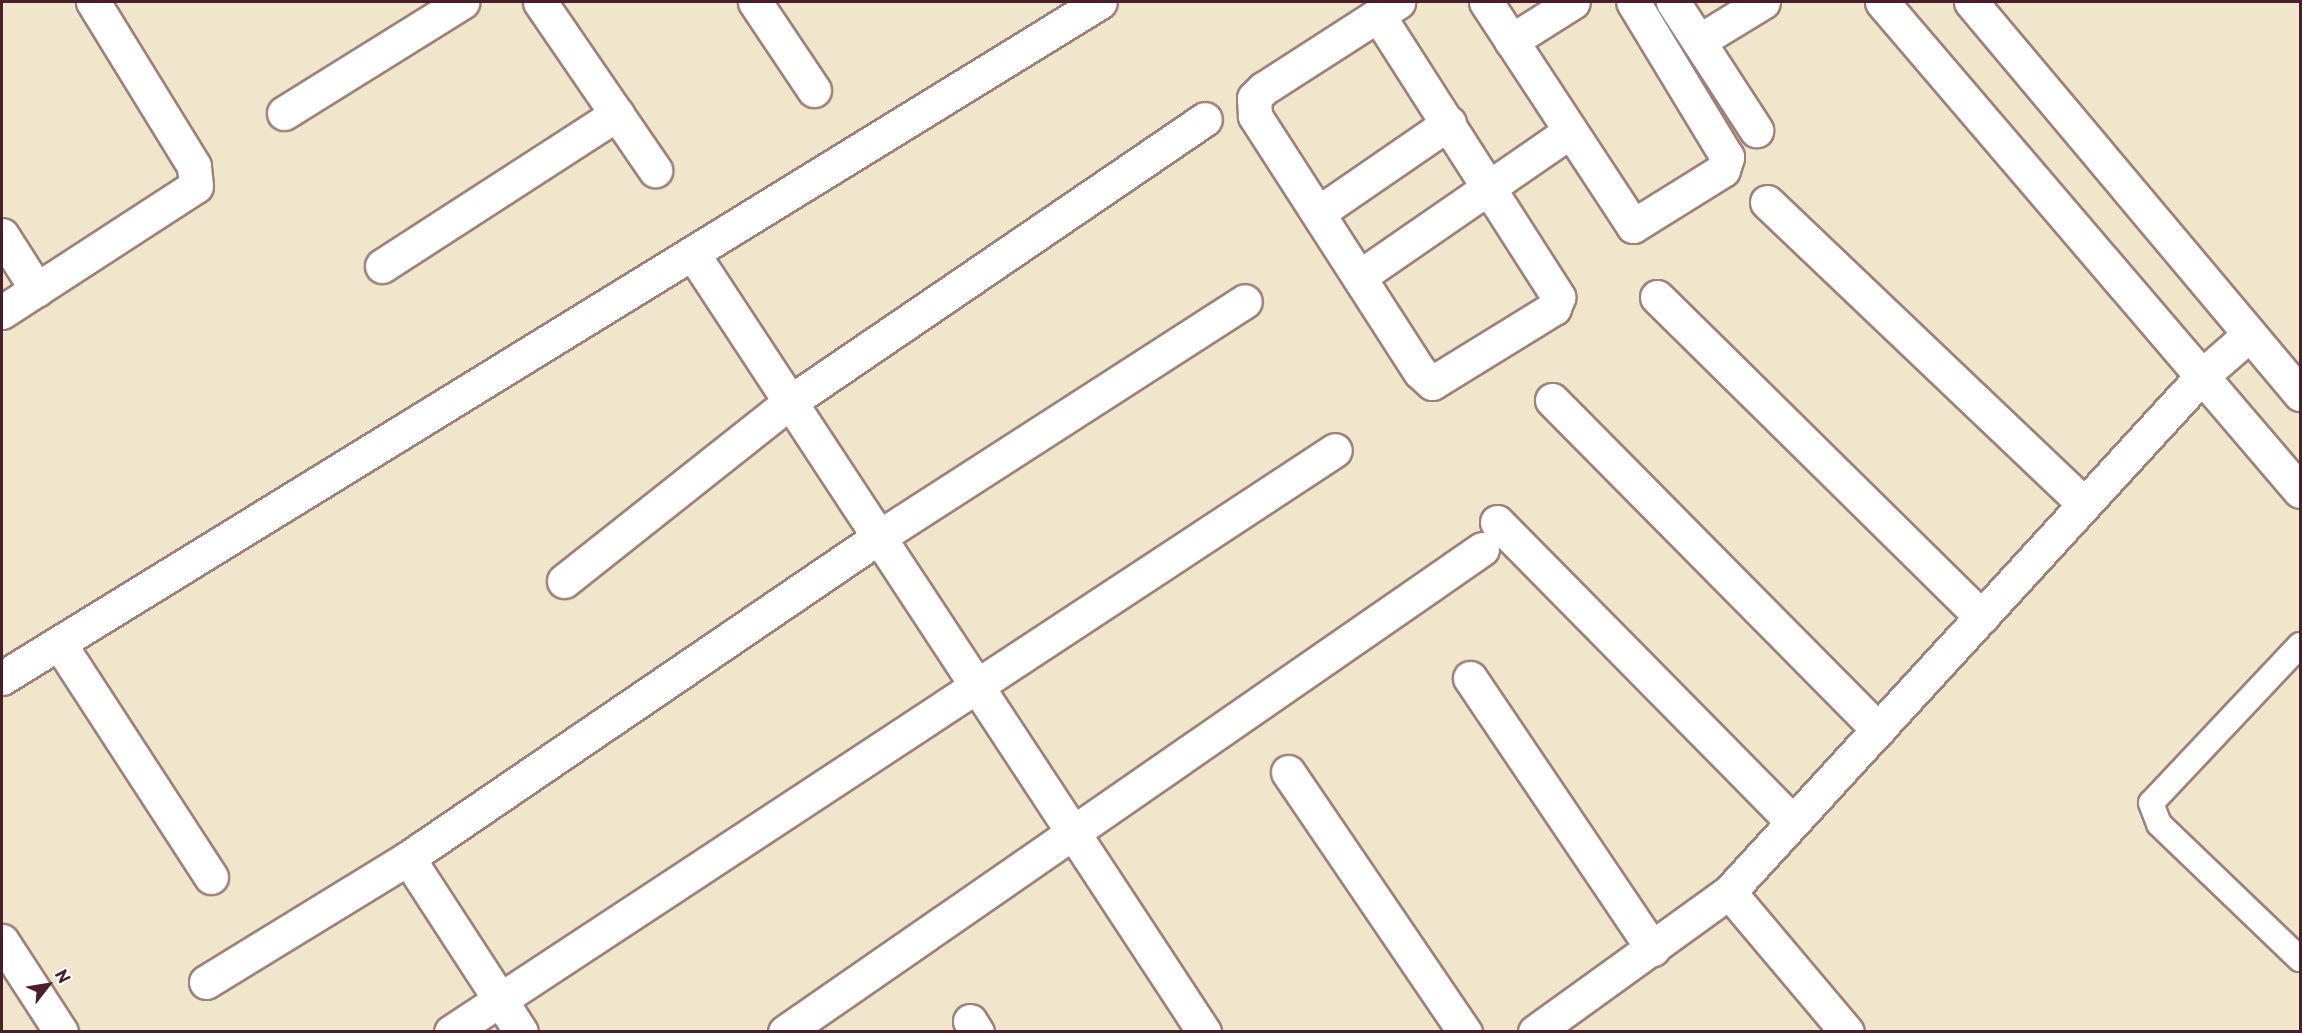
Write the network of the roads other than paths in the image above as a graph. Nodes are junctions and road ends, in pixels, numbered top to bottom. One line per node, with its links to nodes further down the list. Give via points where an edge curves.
1 (93, 2): 31 (street, via 194,166 196,186)
2 (462, 2): 17 (street)
3 (540, 2): 18 (street)
4 (1100, 2): 28 (street)
5 (1485, 2): 14 (street)
6 (1573, 2): 14 (street)
7 (1633, 2): 22 (street, via 1723,143 1723,170 1633,226)
8 (1673, 2): 15 (street)
9 (1763, 2): 15 (street)
10 (1882, 2): 36 (street)
11 (1971, 2): 35 (street)
12 (761, 3): 16 (street)
13 (1388, 8): 20 (street); 26 (street, via 1254,98 1255,116)
14 (1511, 41): 22 (street)
15 (1699, 41): 21 (street)
16 (814, 90)
17 (284, 113)
18 (617, 114): 23 (street); 29 (street)
19 (1205, 119): 39 (street)
20 (1449, 123): 24 (street); 26 (street)
21 (1756, 130)
22 (1569, 132): 24 (street)
23 (655, 170)
24 (1491, 186): 30 (street); 30 (street, via 1553,281 1558,297 1554,308 1432,383)
25 (1767, 202): 42 (street)
26 (1318, 213): 30 (street)
27 (2, 234): 31 (street)
28 (693, 254): 39 (street); 46 (street)
29 (382, 266)
30 (1359, 277)
31 (37, 290): 34 (street)
32 (1657, 297): 45 (street)
33 (1245, 301): 43 (street)
34 (2, 312)
35 (2250, 334): 36 (street); 37 (street)
36 (2203, 375): 41 (street); 42 (street)
37 (2301, 394)
38 (1552, 400): 51 (street)
39 (790, 402): 43 (street); 44 (street)
40 (1335, 450): 50 (street)
41 (2301, 491)
42 (2084, 504): 45 (street)
43 (879, 537): 50 (street); 55 (street)
44 (564, 581)
45 (1982, 616): 51 (street)
46 (59, 643): 48 (street); 56 (street)
47 (2300, 648): 60 (lane, via 2151,803 2159,824)
48 (2, 678)
49 (1470, 678): 59 (street)
50 (976, 685): 54 (street); 62 (street)
51 (1878, 730): 53 (street)
52 (1288, 772): 68 (street)
53 (1792, 820): 54 (street, via 1489,536); 57 (street)
54 (1073, 832): 66 (street); 67 (street)
55 (408, 858): 61 (street); 62 (street)
56 (212, 878)
57 (1729, 892): 59 (street); 70 (street)
58 (2, 941): 63 (street)
59 (1653, 950): 69 (street)
60 (2301, 959)
61 (206, 982)
62 (501, 1001): 64 (street); 65 (street)
63 (61, 1032)
64 (451, 1032)
65 (521, 1032)
66 (785, 1032)
67 (1204, 1032)
68 (1465, 1032)
69 (1535, 1032)
70 (1847, 1032)

